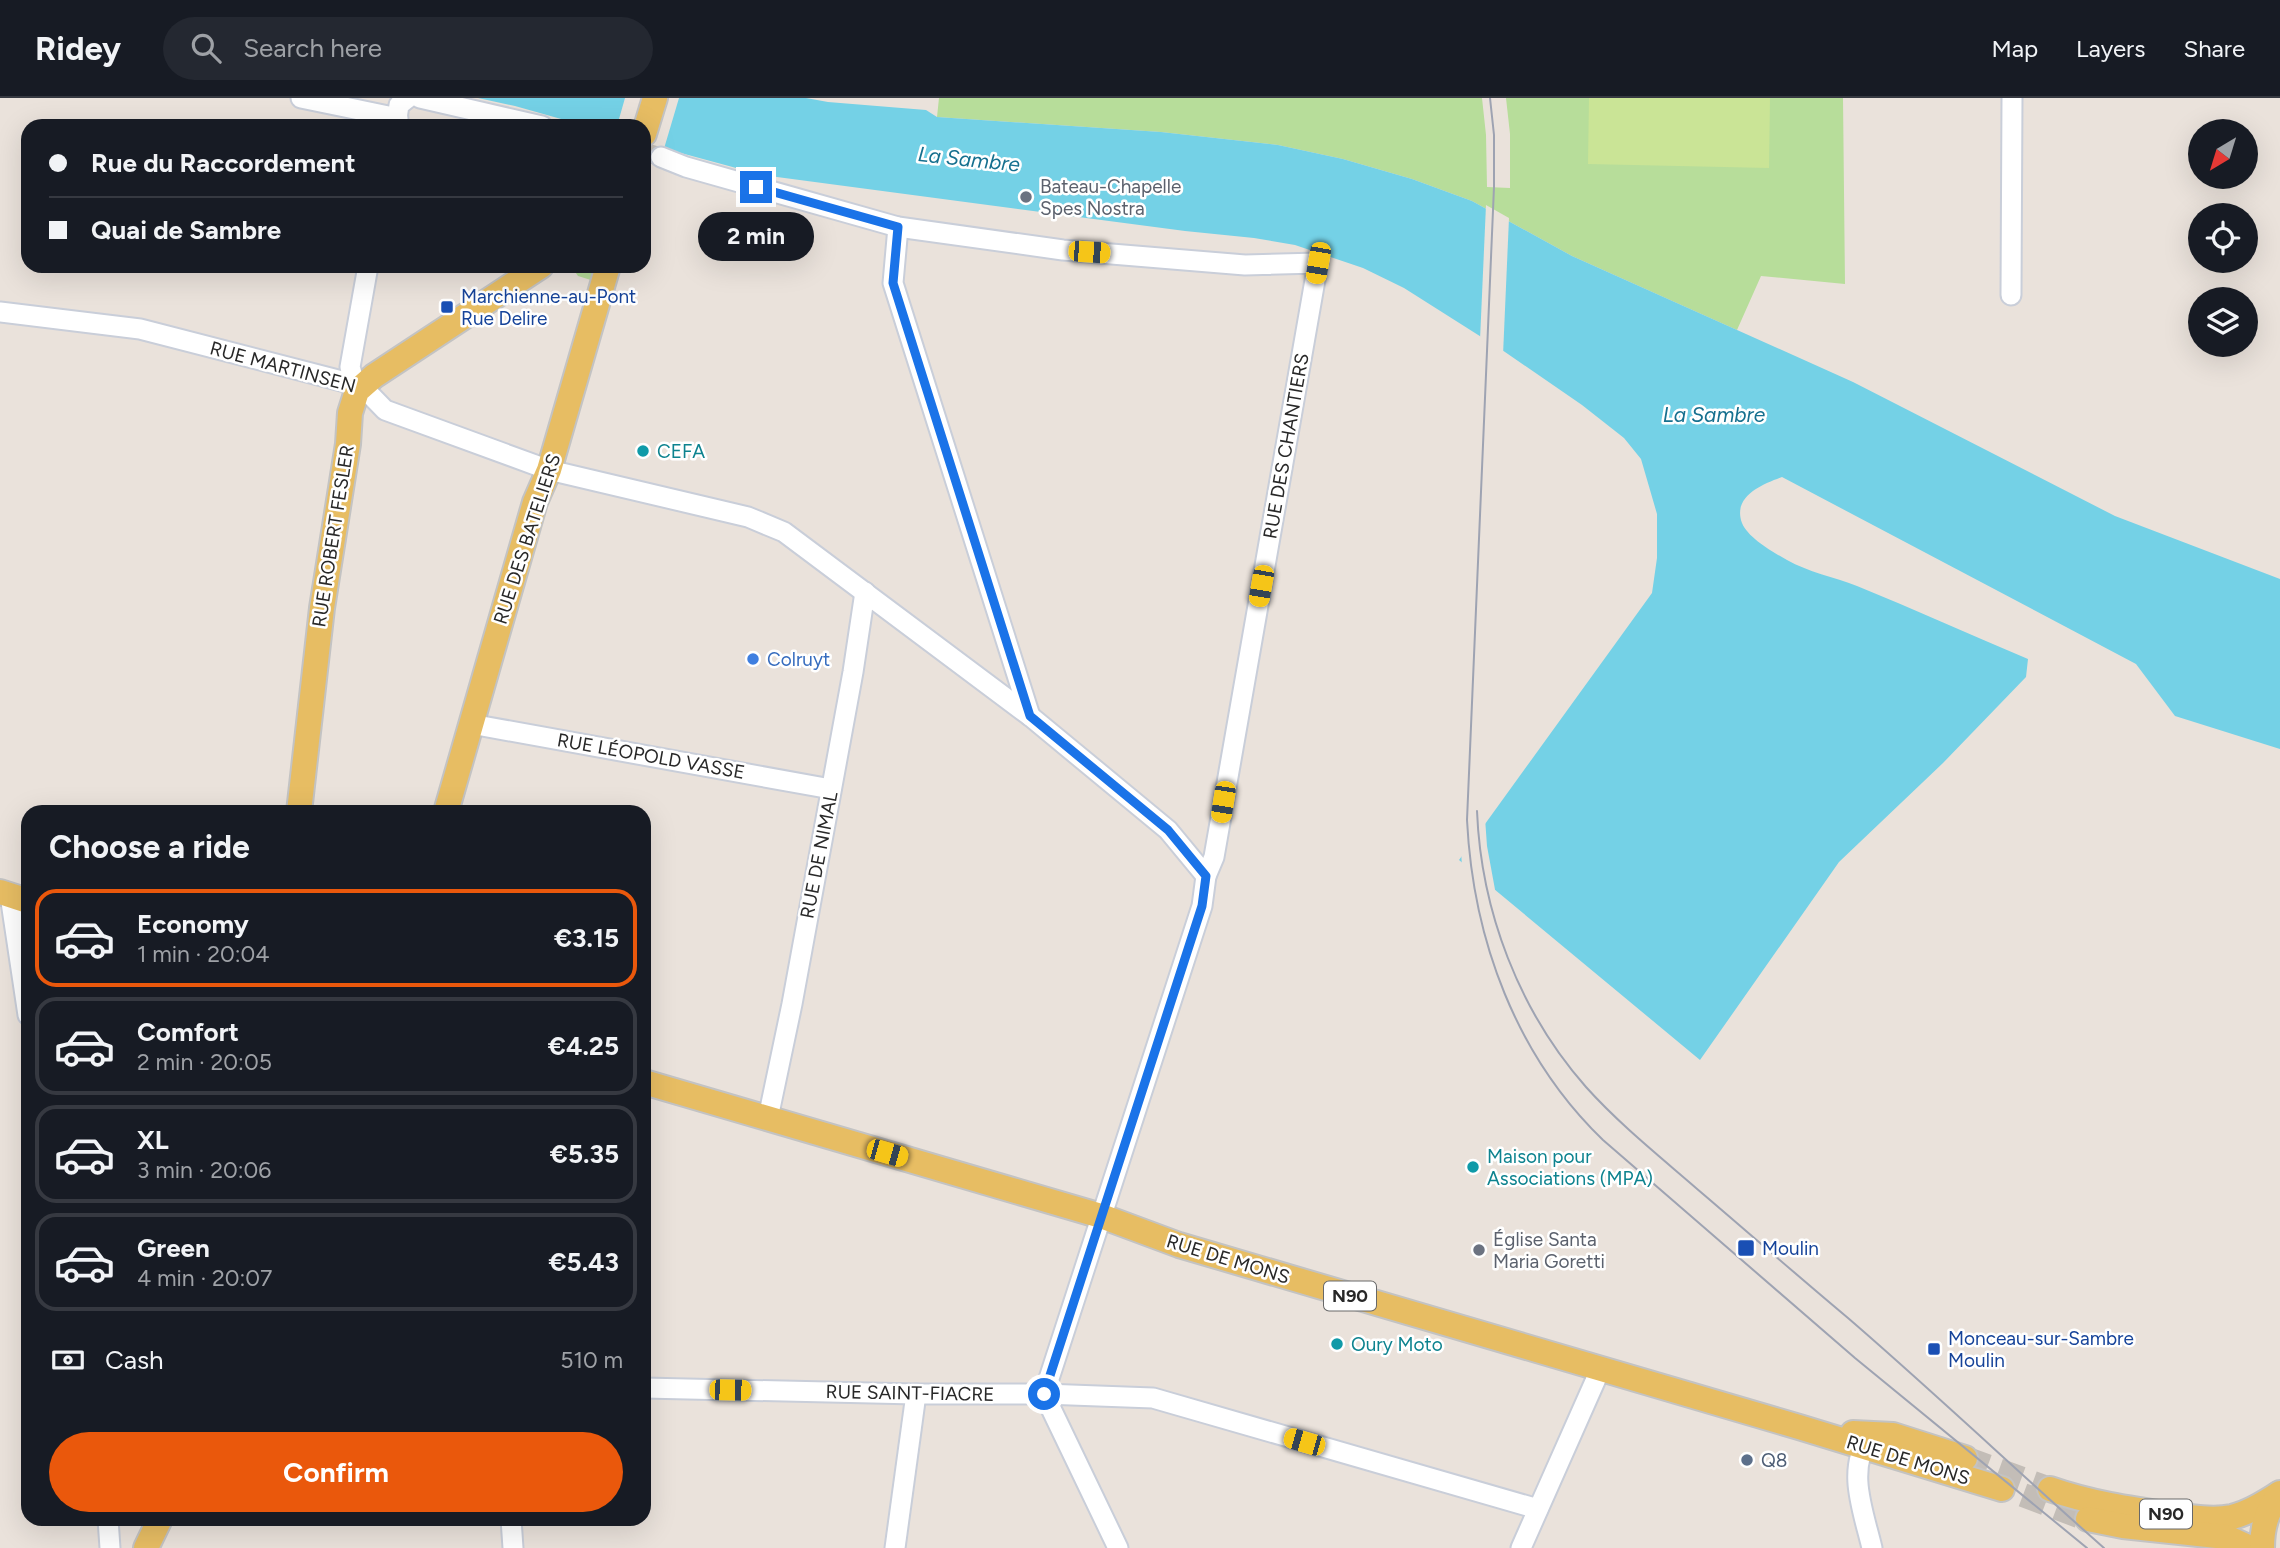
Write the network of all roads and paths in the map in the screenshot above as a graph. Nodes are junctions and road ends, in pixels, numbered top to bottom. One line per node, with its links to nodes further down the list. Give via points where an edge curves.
1 (301, 98): 6 (street)
2 (408, 98): 7 (street, via 400,105)
3 (421, 98): 8 (street)
4 (654, 98): 9 (main road)
5 (2012, 98): 15 (street)
6 (385, 119)
7 (398, 119)
8 (512, 119)
9 (648, 119)
10 (661, 157): 11 (street)
11 (898, 227): 20 (street, via 893,283); 25 (street, RUE DES CHANTIERS, via 1063,250 1245,265 1318,263 1214,857)
12 (367, 273): 17 (street, via 350,368)
13 (530, 273): 17 (main road)
14 (606, 273): 18 (main road, RUE DES BATELIERS)
15 (2011, 295)
16 (0, 312): 17 (street, RUE MARTINSEN, via 139,329)
17 (361, 386): 18 (street, RUE MARTINSEN, via 385,410); 23 (main road, RUE ROBERT FESLER, via 350,413)
18 (549, 470): 19 (street, RUE MARTINSEN, via 761,521 796,540); 21 (main road, RUE DES BATELIERS, via 535,502)
19 (865, 592): 20 (street, RUE MARTINSEN); 22 (street, RUE DE NIMAL)
20 (1030, 716): 25 (street, RUE MARTINSEN, via 1168,830)
21 (471, 724): 22 (street, RUE LÉOPOLD VASSE); 24 (main road, RUE DES BATELIERS)
22 (831, 789): 29 (street, RUE DE NIMAL)
23 (300, 805)
24 (448, 805)
25 (1206, 876): 30 (street, RUE DES CHANTIERS, via 1202,906)
26 (13, 896): 27 (street)
27 (21, 959)
28 (651, 1084): 29 (main road, RUE DE MONS / N90)
29 (768, 1118): 30 (main road, RUE DE MONS / N90)
30 (1101, 1216): 31 (main road, RUE DE MONS / N90, via 1179,1245); 34 (street, RUE DES CHANTIERS)
31 (1600, 1370): 35 (main road, RUE DE MONS / N90, via 1813,1431); 40 (street)
32 (651, 1388): 33 (street, RUE SAINT-FIACRE)
33 (916, 1394): 34 (street, RUE SAINT-FIACRE); 48 (street)
34 (1044, 1394): 40 (street, RUE SAINT-FIACRE, via 1153,1398); 49 (street)
35 (1867, 1440): 36 (main road, RUE DE MONS / N90, via 1894,1435); 37 (main road, RUE DE MONS / N90); 51 (street, via 1856,1479)
36 (1965, 1458)
37 (2002, 1489)
38 (2050, 1489): 39 (main road, N90, via 2119,1508 2199,1518 2230,1517)
39 (2280, 1494): 53 (main road, N90, via 2268,1511)
40 (1538, 1509): 50 (street)
41 (2081, 1517): 52 (main road, N90, via 2226,1537)
42 (108, 1526): 45 (street)
43 (157, 1526): 46 (main road)
44 (511, 1526): 47 (street)
45 (110, 1548)
46 (146, 1548)
47 (513, 1548)
48 (895, 1548)
49 (1118, 1548)
50 (1521, 1548)
51 (1872, 1548)
52 (2250, 1548)
53 (2262, 1548)

